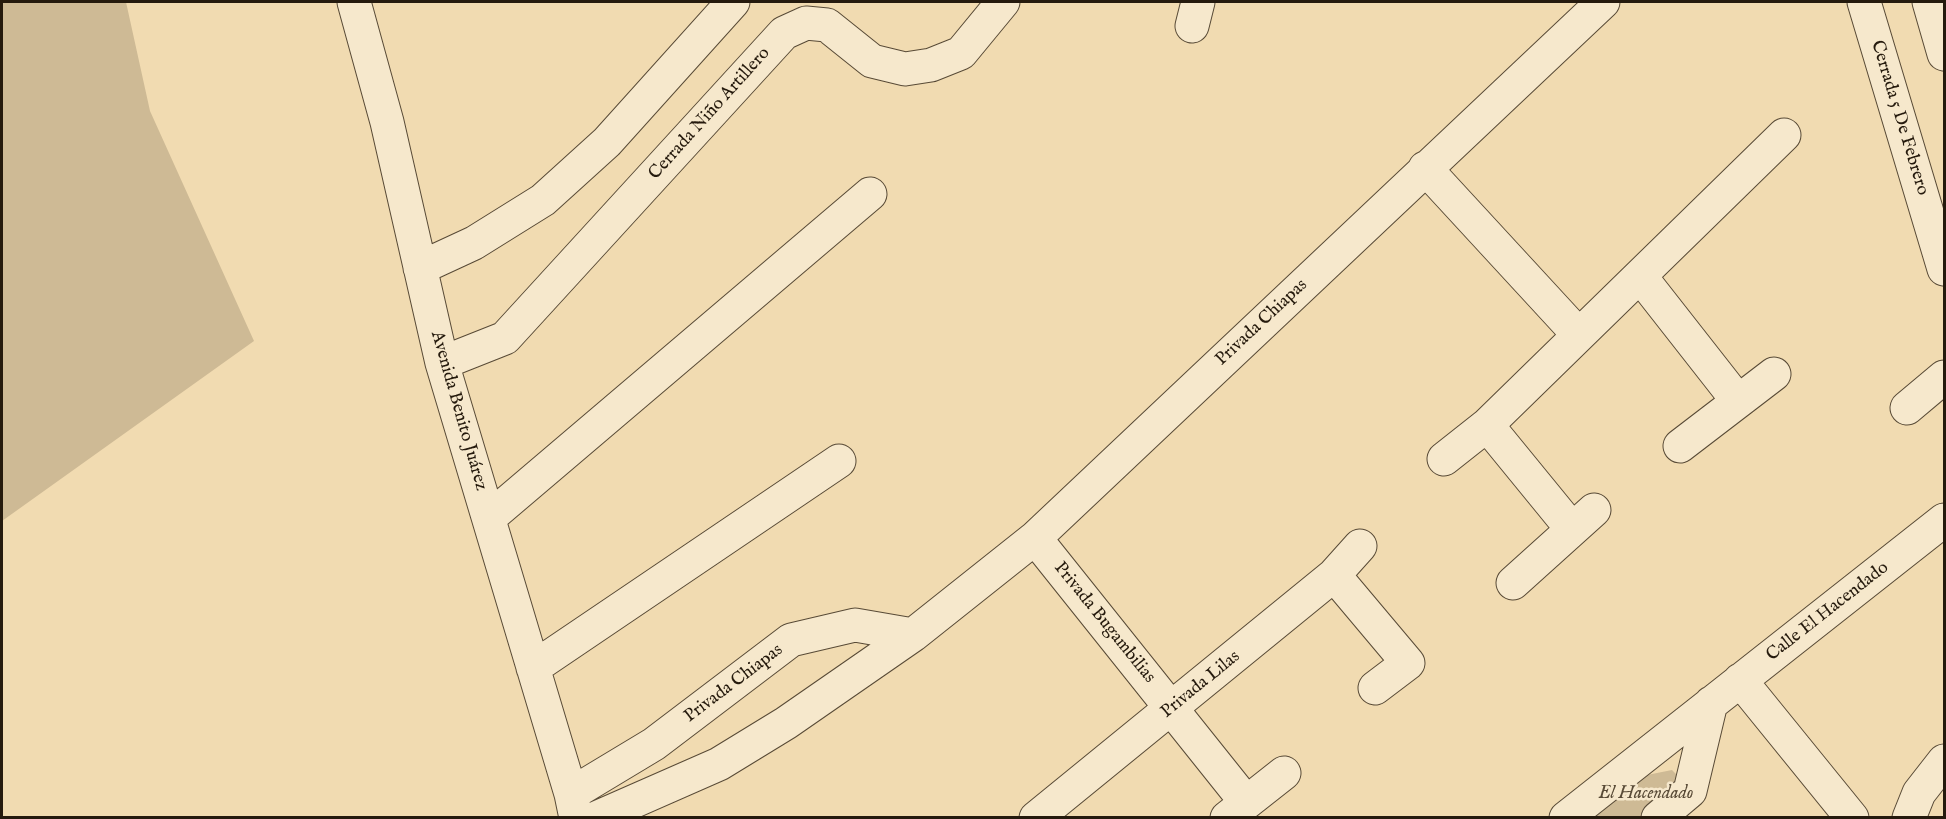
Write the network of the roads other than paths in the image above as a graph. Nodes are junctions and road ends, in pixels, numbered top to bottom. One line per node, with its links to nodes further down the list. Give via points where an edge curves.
1 (354, 2): 11 (street, Avenida Benito Juárez, via 387,122)
2 (731, 2): 11 (street, via 607,142 543,200 474,243)
3 (1003, 2): 15 (street, Cerrada Niño Artillero, via 961,53 932,65 905,69 872,61 827,25 806,23 784,33 505,338)
4 (1603, 2): 9 (street, Privada Chiapas)
5 (1864, 2): 12 (street, Cerrada 5 De Febrero)
6 (1929, 2): 7 (street)
7 (1944, 54)
8 (1784, 135): 13 (street)
9 (1425, 168): 14 (street); 26 (street, Privada Chiapas)
10 (870, 194): 24 (street)
11 (420, 268): 15 (street, Avenida Benito Juárez)
12 (1944, 269)
13 (1640, 276): 14 (street); 18 (street)
14 (1578, 334): 20 (street)
15 (442, 363): 24 (street, Avenida Benito Juárez)
16 (1774, 374): 18 (street)
17 (1944, 377): 19 (street)
18 (1738, 401): 21 (street)
19 (1907, 408)
20 (1487, 425): 22 (street); 29 (street, via 1583,519)
21 (1680, 446)
22 (1444, 459)
23 (839, 461): 31 (street)
24 (489, 518): 31 (street, Avenida Benito Juárez)
25 (1944, 520): 32 (street, Calle El Hacendado)
26 (1035, 538): 30 (street, Privada Chiapas); 35 (street, Privada Bugambilias)
27 (1360, 546): 28 (street, Privada Lilas)
28 (1334, 575): 33 (street, via 1408,663); 35 (street, Privada Lilas)
29 (1513, 583)
30 (913, 635): 38 (street, Privada Chiapas, via 855,625 791,640); 40 (street, Privada Chiapas, via 786,723 718,764)
31 (533, 668): 38 (street, Avenida Benito Juárez)
32 (1740, 680): 34 (street, Calle El Hacendado); 44 (street)
33 (1375, 688)
34 (1711, 703): 42 (street, Calle El Hacendado); 43 (street, via 1690,791)
35 (1173, 708): 39 (street, Privada Bugambilias); 41 (street, Privada Lilas)
36 (1944, 764): 45 (street, via 1919,793)
37 (1284, 773): 39 (street)
38 (574, 806)
39 (1236, 810)
40 (597, 818)
41 (1036, 818)
42 (1566, 818)
43 (1658, 818)
44 (1852, 818)
45 (1909, 818)

